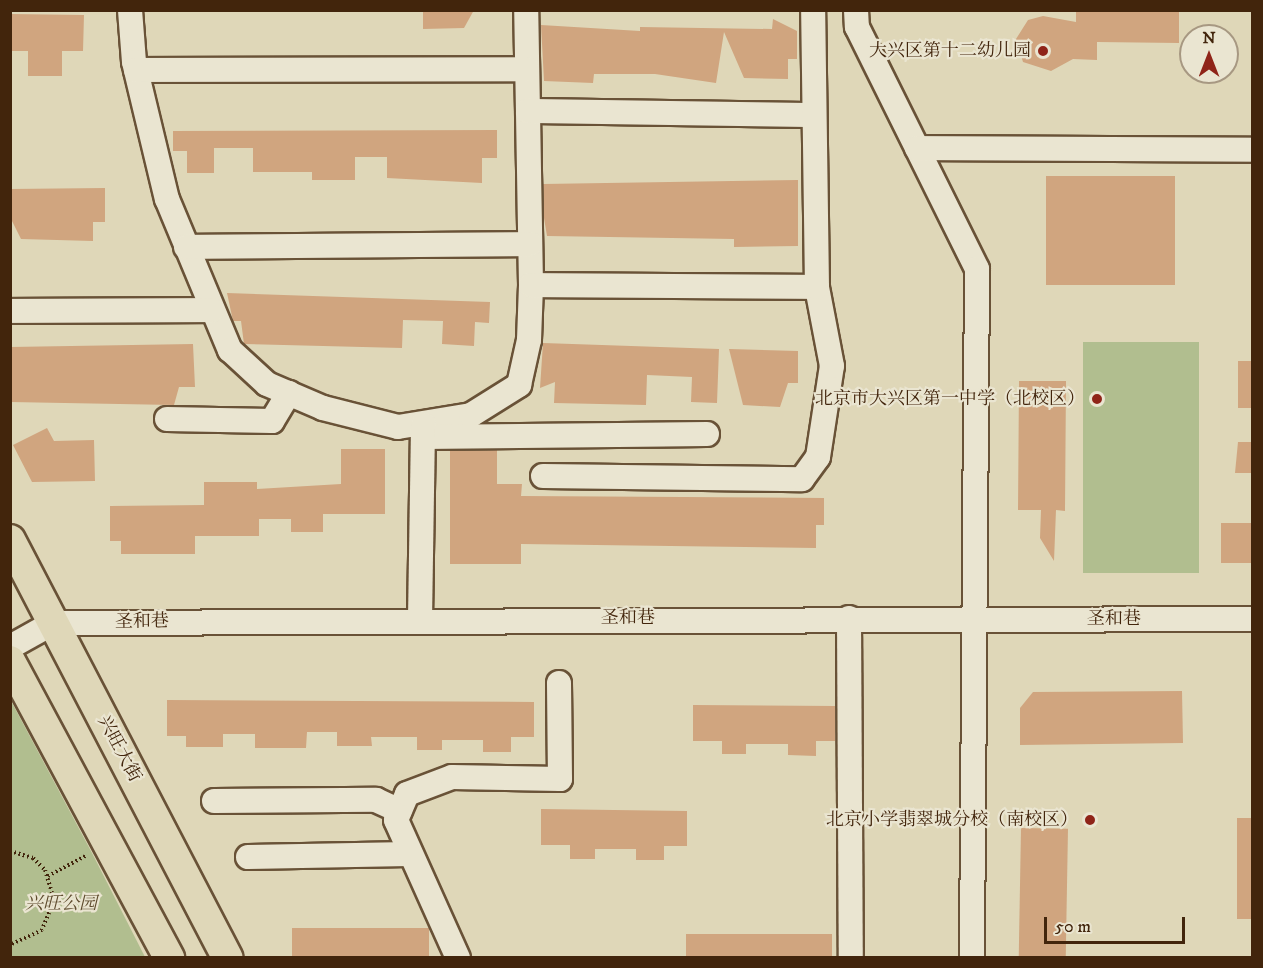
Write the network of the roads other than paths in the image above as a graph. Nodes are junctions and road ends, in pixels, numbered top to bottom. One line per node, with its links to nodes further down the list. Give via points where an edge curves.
1 (130, 10): 6 (street)
2 (526, 10): 5 (street)
3 (813, 10): 8 (street)
4 (856, 10): 9 (street, via 856,27)
5 (527, 69): 6 (street); 7 (street)
6 (136, 70): 12 (street, via 167,199)
7 (528, 111): 8 (street); 11 (street)
8 (813, 115): 14 (street)
9 (917, 148): 10 (street); 26 (street, via 977,269)
10 (1252, 150)
11 (530, 244): 12 (street); 13 (street)
12 (186, 247): 15 (street)
13 (531, 285): 14 (street); 19 (street, via 529,340 519,385 471,415)
14 (817, 287): 21 (street, via 832,366 818,457 802,479)
15 (212, 310): 16 (street); 17 (street, via 230,350 267,384)
16 (10, 311)
17 (289, 393): 18 (street, via 272,421); 19 (street)
18 (167, 419)
19 (423, 431): 20 (street); 25 (street)
20 (707, 434)
21 (543, 476)
22 (10, 540): 27 (main road, 兴旺大街)
23 (849, 618): 25 (street, 圣和巷); 26 (street, 圣和巷); 38 (street)
24 (1252, 618): 26 (street, 圣和巷)
25 (420, 619): 27 (street, 圣和巷)
26 (977, 619): 39 (street)
27 (53, 623): 28 (street, 圣和巷); 36 (main road, 兴旺大街)
28 (10, 647)
29 (10, 661): 35 (main road)
30 (559, 683): 32 (street, via 560,779 452,777 407,794)
31 (214, 801): 32 (street, via 376,800)
32 (400, 811): 33 (street, via 396,820)
33 (409, 854): 34 (street); 37 (street)
34 (248, 857)
35 (169, 957)
36 (228, 957)
37 (459, 957)
38 (851, 957)
39 (972, 957)

